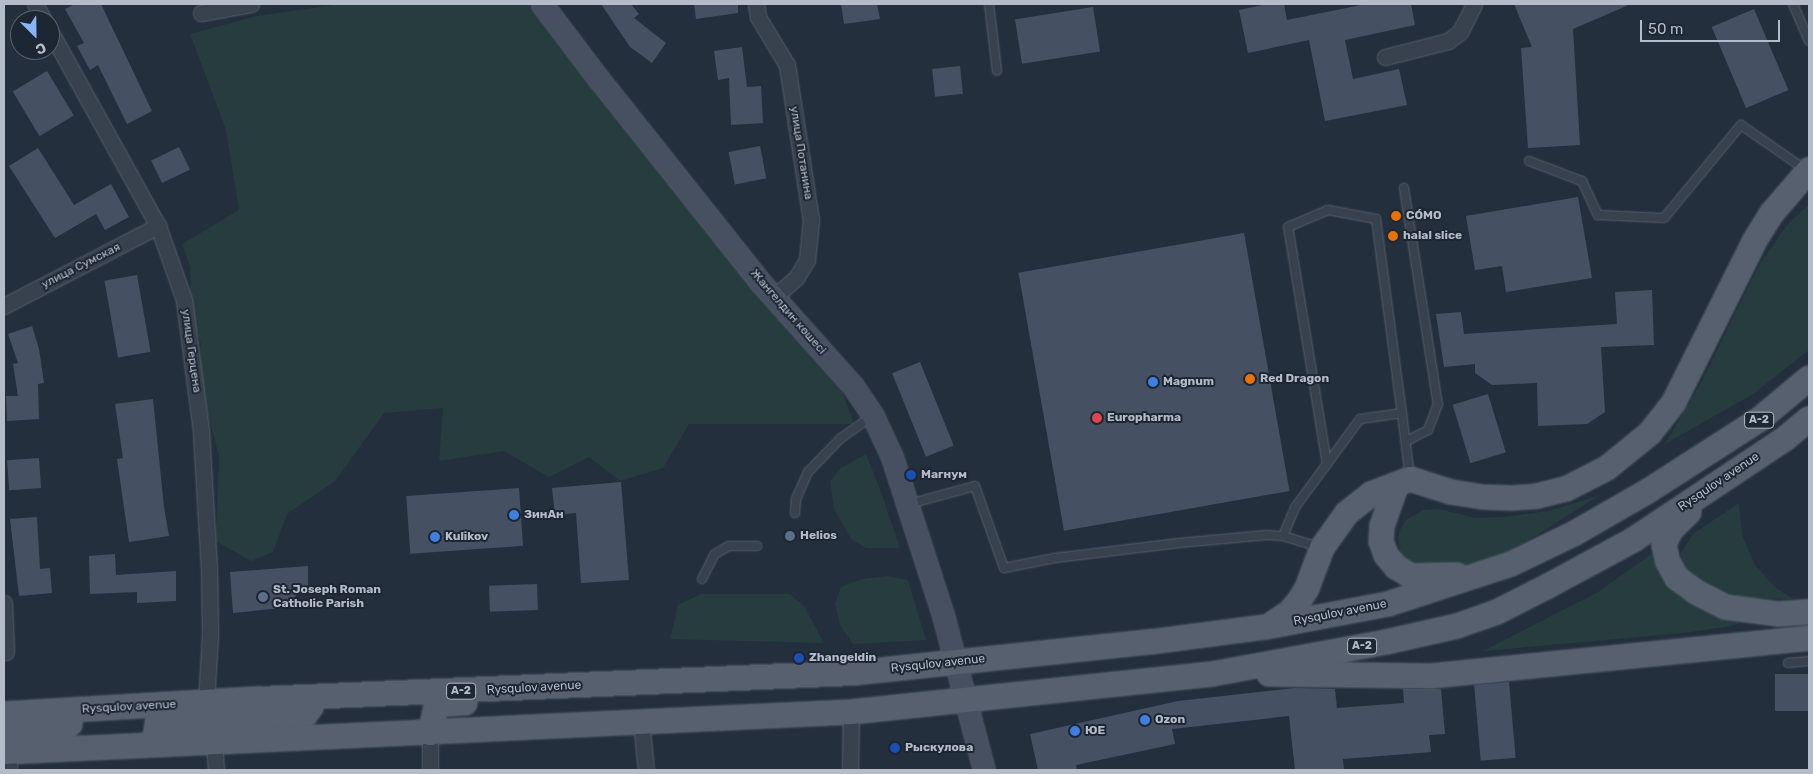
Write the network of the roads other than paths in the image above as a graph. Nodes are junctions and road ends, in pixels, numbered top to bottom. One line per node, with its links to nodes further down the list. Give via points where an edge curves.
1 (251, 4): 7 (street)
2 (542, 4): 16 (main road, Жангелдин көшесі)
3 (756, 4): 16 (street, улица Потанина, via 758,16 787,65 811,220 807,260 796,278)
4 (989, 4): 11 (lane)
5 (1474, 4): 10 (street, via 1460,32 1448,40)
6 (1792, 4): 8 (lane)
7 (201, 13)
8 (1809, 41)
9 (60, 50): 15 (street, улица Герцена)
10 (1385, 58)
11 (998, 71)
12 (1529, 160): 13 (lane, via 1582,181 1598,215 1664,218 1741,125)
13 (1809, 170): 25 (main road, via 1772,213 1755,240 1674,402 1650,433 1607,468 1566,490 1511,498 1451,492)
14 (1404, 188): 22 (lane, via 1438,404 1428,430)
15 (158, 226): 17 (street, улица Сумская); 45 (street, улица Герцена, via 184,300 202,431 210,635)
16 (774, 297): 20 (main road, Жангелдин көшесі, via 853,386)
17 (4, 306)
18 (1809, 378): 31 (main road, Rysqulov avenue / A-2, via 1760,419 1704,455 1574,533)
19 (1402, 413): 22 (lane); 23 (lane, via 1360,419); 23 (lane, via 1376,219 1328,210 1288,227)
20 (873, 416): 26 (main road, Жангелдин көшесі, via 892,457); 27 (lane, via 842,438 808,472 796,499)
21 (1809, 419): 24 (main road, Rysqulov avenue / A-2)
22 (1406, 442): 25 (lane)
23 (1327, 464): 28 (lane, via 1296,506)
24 (1720, 481): 34 (main road, via 1670,531 1664,545 1668,562 1677,578 1726,607 1778,614); 41 (main road, Rysqulov avenue / A-2, via 1633,540 1497,612 1457,626 1386,642)
25 (1404, 482): 30 (main road, via 1372,494 1347,513); 31 (main road, via 1382,526 1381,541 1386,555 1396,567 1411,576)
26 (907, 504): 28 (lane, via 976,486 1004,568 1055,558 1179,543); 39 (main road, Жангелдин көшесі)
27 (795, 514)
28 (1283, 536): 30 (lane)
29 (757, 546): 32 (lane, via 729,546 715,554)
30 (1322, 548): 35 (main road, via 1299,601 1290,612)
31 (1481, 575): 35 (main road, Rysqulov avenue, via 1388,604)
32 (702, 579)
33 (4, 603): 37 (street)
34 (1809, 612)
35 (1266, 627): 39 (main road, Rysqulov avenue)
36 (1809, 638): 41 (main road, via 1431,676)
37 (6, 652)
38 (1809, 660): 40 (lane)
39 (956, 663): 42 (main road, Rysqulov avenue / A-2, via 853,673); 44 (main road, Жангелдин көшесі)
40 (1788, 663)
41 (1212, 674): 44 (main road, Rysqulov avenue / A-2)
42 (594, 686): 43 (main road, Rysqulov avenue / A-2); 50 (main road, via 588,696 443,704 436,708)
43 (314, 697): 45 (main road, Rysqulov avenue / A-2); 52 (main road, via 306,714 162,722 156,724)
44 (966, 701): 47 (main road, Rysqulov avenue / A-2); 58 (main road, Жангелдин көшесі)
45 (206, 702): 46 (main road, Rysqulov avenue / A-2)
46 (69, 710): 48 (main road, Rysqulov avenue / A-2); 53 (main road, via 70,724 65,728)
47 (851, 712): 49 (main road, Rysqulov avenue / A-2); 57 (street)
48 (4, 714)
49 (641, 722): 50 (main road, Rysqulov avenue / A-2); 56 (street)
50 (430, 733): 51 (main road, Rysqulov avenue / A-2); 55 (street)
51 (214, 742): 52 (main road, Rysqulov avenue / A-2); 54 (street)
52 (154, 744): 53 (main road, Rysqulov avenue / A-2)
53 (6, 751)
54 (216, 770)
55 (430, 770)
56 (646, 770)
57 (850, 770)
58 (984, 770)

